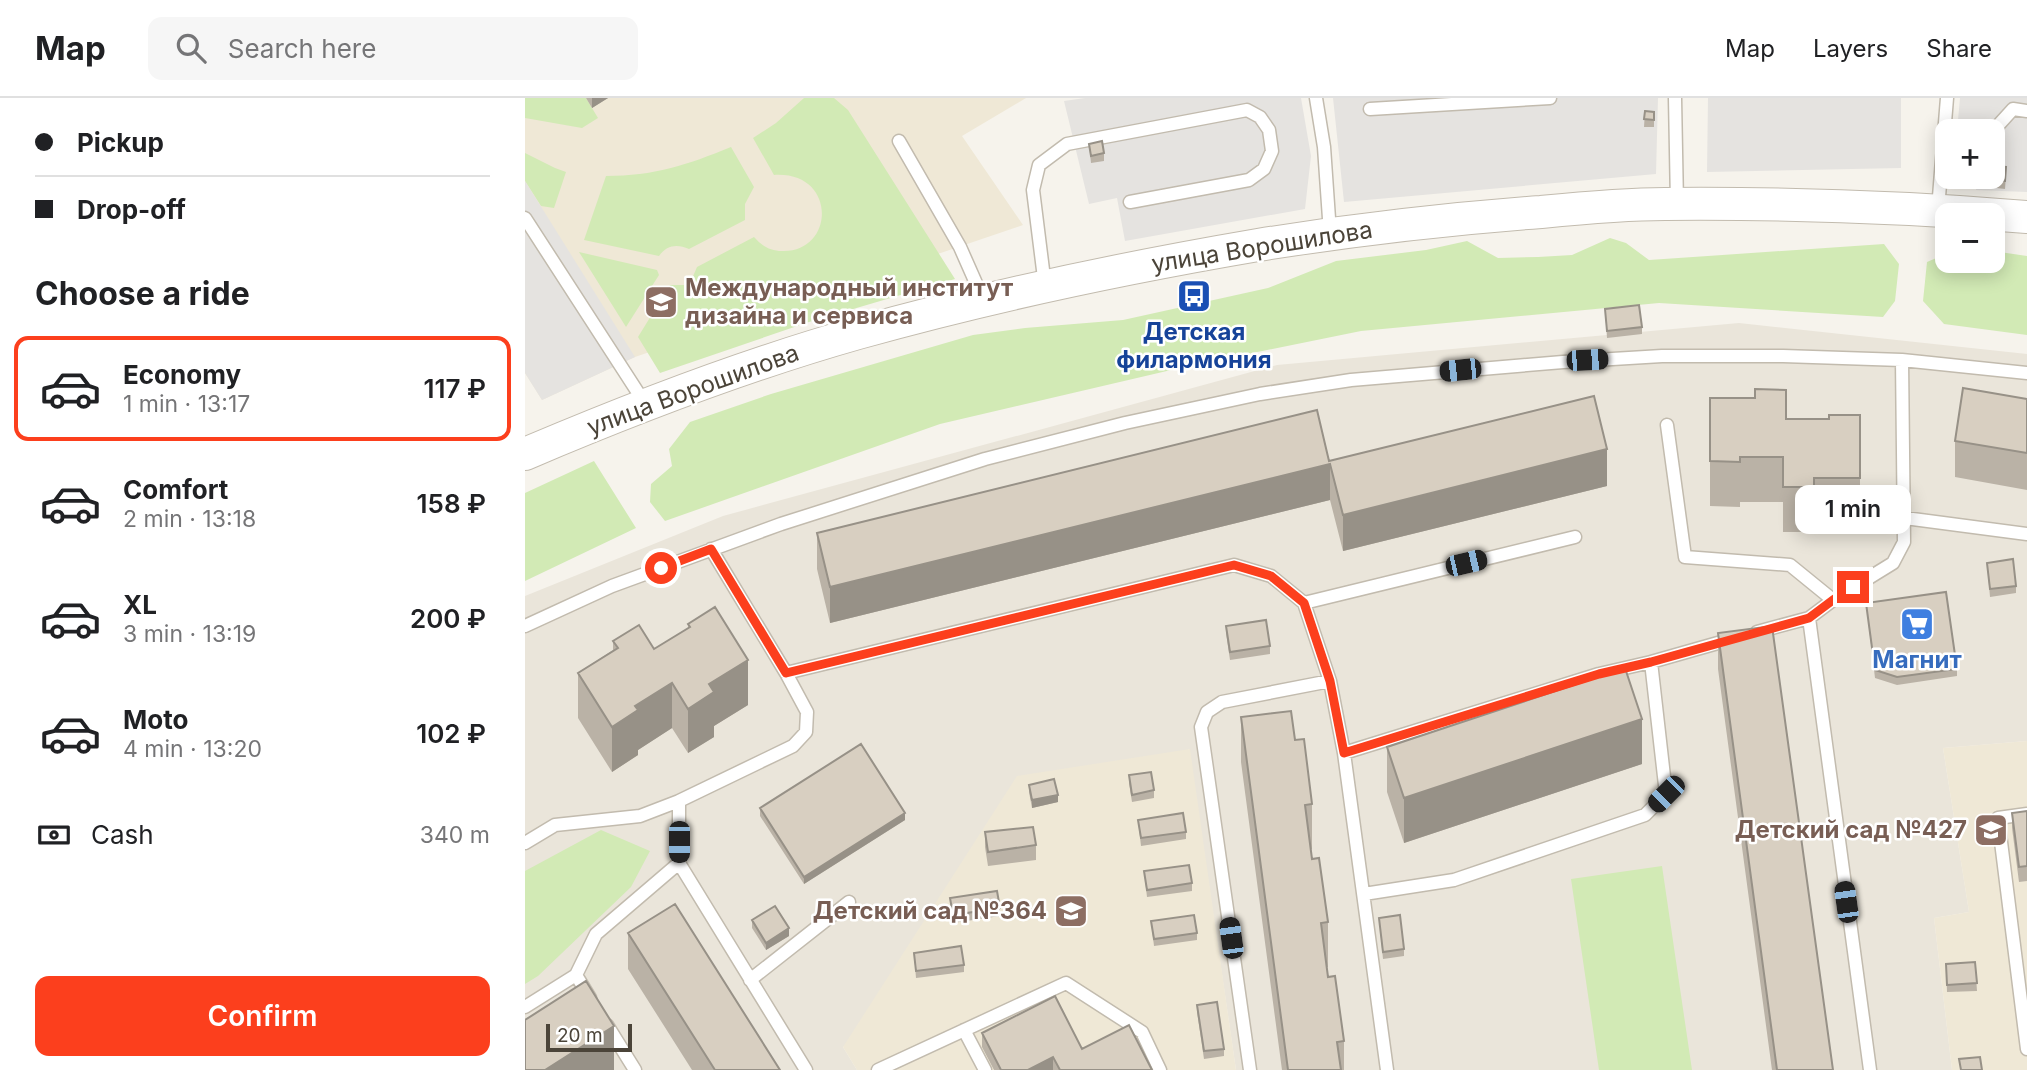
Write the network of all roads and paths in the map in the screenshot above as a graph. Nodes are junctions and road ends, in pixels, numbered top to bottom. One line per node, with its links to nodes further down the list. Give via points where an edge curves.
1 (1316, 98): 15 (lane)
2 (1550, 98): 5 (lane)
3 (1675, 98): 12 (lane)
4 (1947, 98): 10 (lane)
5 (1370, 109)
6 (2027, 111): 7 (lane, via 2013,109)
7 (2004, 119)
8 (899, 141): 17 (lane, via 960,247)
9 (1945, 189): 10 (lane)
10 (1939, 200): 12 (street, улица Ворошилова); 13 (street, улица Ворошилова)
11 (1130, 202): 16 (lane, via 1249,180 1264,169 1272,151 1269,130 1260,117 1247,110 1067,144 1039,165 1033,190)
12 (1677, 204): 15 (street, улица Ворошилова, via 1462,218)
13 (2027, 217)
14 (525, 218): 20 (lane)
15 (1330, 233): 16 (street, улица Ворошилова)
16 (1045, 286): 17 (street, улица Ворошилова)
17 (983, 300): 20 (street, улица Ворошилова, via 854,334)
18 (1902, 360): 19 (lane); 23 (lane); 26 (lane, via 1662,356 1392,376 1260,394 1125,422 985,459)
19 (2027, 373)
20 (646, 405): 22 (street, улица Ворошилова)
21 (1667, 425): 27 (lane, via 1685,557 1790,565)
22 (525, 454)
23 (1905, 518): 24 (lane); 27 (lane, via 1904,542 1893,563)
24 (2027, 534)
25 (1575, 537): 28 (lane)
26 (711, 549): 30 (lane, via 612,586); 32 (lane)
27 (1833, 600): 29 (lane)
28 (1304, 603): 32 (lane, via 1271,576 1234,565); 33 (lane)
29 (1809, 618): 31 (lane); 53 (lane)
30 (525, 626)
31 (1651, 662): 34 (lane); 39 (lane, via 1666,794 1645,815 1454,880)
32 (786, 673): 35 (lane, via 807,712 806,732 793,746)
33 (1330, 681): 34 (lane); 51 (lane, via 1222,702 1207,712 1201,727)
34 (1344, 753): 39 (lane)
35 (679, 801): 37 (lane, via 640,816 555,825); 38 (lane)
36 (2027, 814): 45 (lane, via 1998,818)
37 (525, 843)
38 (679, 863): 41 (lane, via 596,934); 42 (lane)
39 (1364, 894): 52 (lane)
40 (849, 902): 42 (lane)
41 (576, 975): 43 (lane); 46 (lane)
42 (750, 980): 47 (lane)
43 (525, 1007)
44 (964, 1030): 48 (lane); 49 (lane); 50 (lane, via 1066,983 1142,1032)
45 (2027, 1049)
46 (635, 1070)
47 (806, 1070)
48 (878, 1070)
49 (985, 1070)
50 (1160, 1070)
51 (1250, 1070)
52 (1387, 1070)
53 (1870, 1070)

